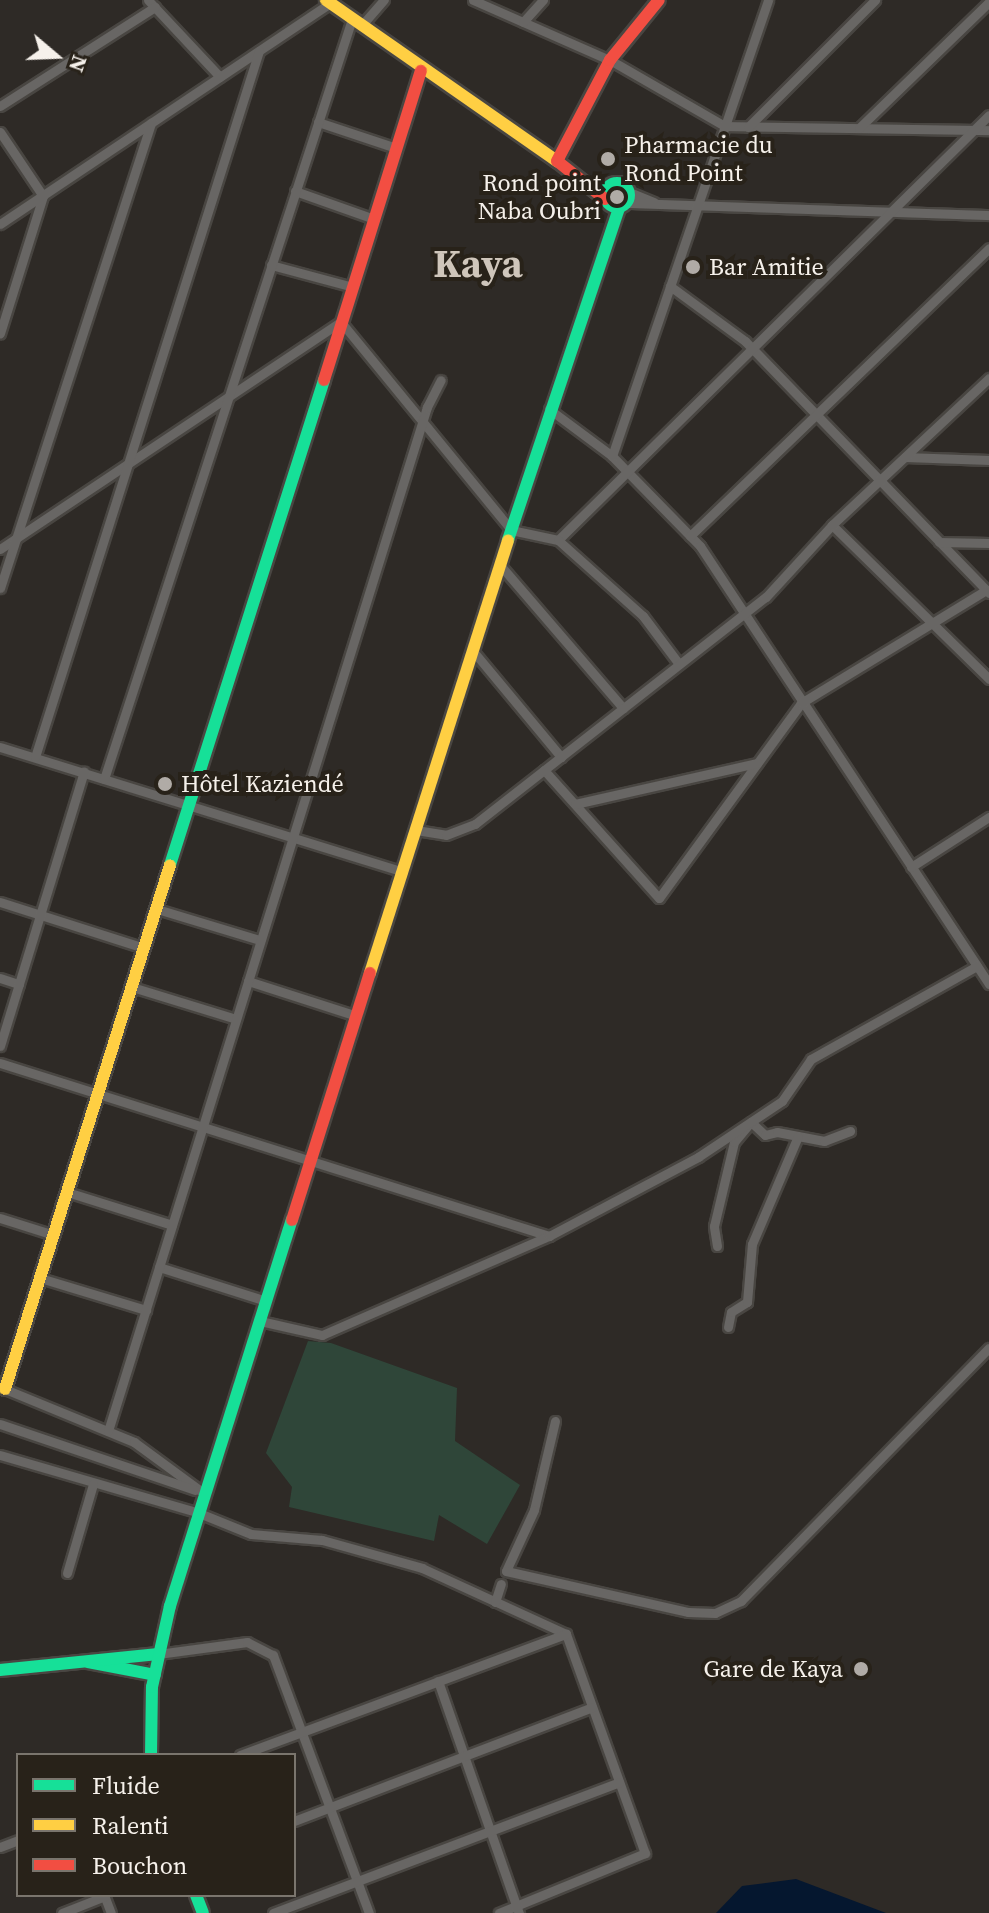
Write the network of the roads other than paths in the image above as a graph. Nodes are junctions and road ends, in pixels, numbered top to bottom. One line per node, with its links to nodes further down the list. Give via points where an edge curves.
1 (384, 0): 11 (street)
2 (473, 0): 10 (street)
3 (543, 0): 10 (street)
4 (659, 0): 13 (main road)
5 (768, 0): 20 (street)
6 (875, 0): 21 (street)
7 (328, 2): 11 (main road); 12 (street)
8 (989, 2): 22 (street)
9 (152, 4): 15 (street); 16 (street)
10 (523, 22): 13 (street)
11 (356, 23): 14 (main road); 18 (street)
12 (259, 51): 15 (street); 52 (street)
13 (610, 60): 20 (street); 27 (main road)
14 (421, 71): 26 (main road); 27 (main road)
15 (220, 77): 19 (street)
16 (0, 106)
17 (989, 115): 23 (street)
18 (318, 122): 26 (street); 28 (street)
19 (151, 123): 29 (street); 58 (street)
20 (725, 126): 21 (street); 31 (street)
21 (748, 127): 22 (street)
22 (859, 128): 23 (street)
23 (975, 130): 24 (street); 32 (street)
24 (989, 130)
25 (0, 132): 29 (street)
26 (396, 148): 34 (main road)
27 (557, 161): 30 (main road)
28 (295, 191): 34 (street); 37 (street)
29 (43, 196): 35 (street); 41 (street)
30 (616, 198): 31 (street); 46 (main road)
31 (697, 208): 32 (street); 38 (street)
32 (890, 213): 33 (street); 42 (street)
33 (989, 215)
34 (374, 219): 39 (main road)
35 (0, 224)
36 (989, 248): 47 (street, via 880,358)
37 (271, 265): 39 (street); 45 (street)
38 (670, 286): 42 (street); 49 (street)
39 (353, 287): 40 (main road)
40 (341, 322): 45 (street); 48 (street); 81 (main road)
41 (0, 333)
42 (751, 348): 47 (street); 53 (street)
43 (989, 378): 50 (street)
44 (441, 380): 48 (street)
45 (228, 397): 52 (street); 79 (street)
46 (549, 409): 49 (street); 56 (main road)
47 (812, 414): 54 (street); 57 (street)
48 (424, 423): 56 (street); 84 (street)
49 (612, 456): 53 (street)
50 (905, 457): 51 (street); 54 (street)
51 (989, 460)
52 (125, 465): 58 (street); 74 (street)
53 (628, 471): 57 (street); 59 (street)
54 (878, 482): 55 (street); 60 (street)
55 (832, 525): 66 (street); 67 (street)
56 (511, 530): 59 (street); 63 (main road)
57 (690, 536): 66 (street)
58 (15, 539): 62 (street); 64 (street)
59 (558, 540): 69 (street, via 643,616)
60 (939, 542): 61 (street); 65 (street)
61 (989, 543)
62 (0, 549)
63 (500, 565): 68 (main road); 72 (street)
64 (0, 588)
65 (988, 591): 67 (street)
66 (744, 614): 69 (street); 71 (street)
67 (933, 624): 70 (street); 71 (street)
68 (473, 651): 75 (street); 83 (main road)
69 (679, 664): 72 (street)
70 (989, 679)
71 (801, 703): 76 (street); 85 (street)
72 (623, 708): 75 (street)
73 (0, 747): 74 (street)
74 (35, 757): 78 (street)
75 (561, 757): 77 (street)
76 (757, 763): 80 (street); 80 (street, via 659,898)
77 (544, 770): 80 (street); 83 (street, via 475,824 446,835)
78 (84, 772): 79 (street); 89 (street)
79 (104, 779): 81 (street)
80 (575, 804)
81 (189, 805): 84 (street); 88 (main road)
82 (989, 817): 85 (street)
83 (416, 830): 86 (main road)
84 (294, 838): 86 (street); 90 (street)
85 (911, 867): 92 (street)
86 (403, 872): 98 (main road)
87 (0, 902): 89 (street)
88 (157, 909): 90 (street); 91 (main road)
89 (40, 915): 91 (street); 95 (street)
90 (260, 940): 94 (street)
91 (144, 948): 97 (main road)
92 (977, 966): 96 (street); 103 (street, via 811,1059 782,1101)
93 (0, 978): 95 (street)
94 (248, 981): 98 (street); 99 (street)
95 (19, 984): 100 (street)
96 (989, 984)
97 (132, 987): 99 (street); 102 (main road)
98 (357, 1016): 107 (main road)
99 (236, 1019): 104 (street)
100 (0, 1046)
101 (0, 1063): 102 (street)
102 (98, 1095): 104 (street); 108 (main road)
103 (751, 1122): 106 (street, via 765,1135); 112 (street, via 698,1157); 113 (street, via 734,1142 714,1226)
104 (202, 1128): 107 (street); 110 (street)
105 (850, 1131): 106 (street, via 824,1141)
106 (798, 1136): 119 (street, via 752,1244 747,1302 731,1312)
107 (310, 1163): 112 (street); 116 (main road)
108 (67, 1192): 110 (street); 111 (main road)
109 (0, 1218): 111 (street)
110 (172, 1225): 114 (street)
111 (54, 1235): 115 (main road)
112 (549, 1236): 118 (street, via 322,1335)
113 (717, 1246)
114 (159, 1267): 116 (street); 117 (street)
115 (40, 1278): 117 (street); 121 (main road)
116 (266, 1301): 118 (main road)
117 (146, 1310): 124 (street)
118 (260, 1321): 127 (main road)
119 (728, 1327)
120 (989, 1348): 122 (street, via 741,1601 715,1613 688,1612 506,1571 534,1510)
121 (2, 1388): 124 (street)
122 (555, 1421)
123 (0, 1424): 127 (street)
124 (108, 1431): 127 (street, via 134,1442)
125 (0, 1455): 126 (street)
126 (93, 1484): 128 (street); 129 (street)
127 (204, 1493): 128 (main road)
128 (199, 1513): 131 (street, via 251,1534 322,1540 422,1568); 133 (main road)
129 (67, 1573)
130 (501, 1584): 131 (street)
131 (495, 1602): 132 (street)
132 (566, 1634): 137 (street); 138 (street)
133 (158, 1654): 134 (main road); 136 (main road); 139 (street, via 247,1642 261,1647 273,1655)
134 (81, 1661): 135 (main road); 136 (main road)
135 (0, 1670)
136 (155, 1675): 140 (main road)
137 (438, 1681): 139 (street); 142 (street)
138 (592, 1707): 142 (street); 143 (street)
139 (302, 1731): 141 (street); 144 (street)
140 (151, 1753)
141 (245, 1753)
142 (463, 1756): 144 (street); 146 (street)
143 (619, 1782): 146 (street); 149 (street, via 645,1853)
144 (330, 1807): 145 (street); 147 (street)
145 (296, 1820)
146 (488, 1831): 147 (street); 149 (street)
147 (357, 1881): 151 (street); 152 (street)
148 (102, 1897): 150 (street)
149 (517, 1910): 153 (street)
150 (62, 1913)
151 (273, 1913)
152 (369, 1913)
153 (499, 1913)

